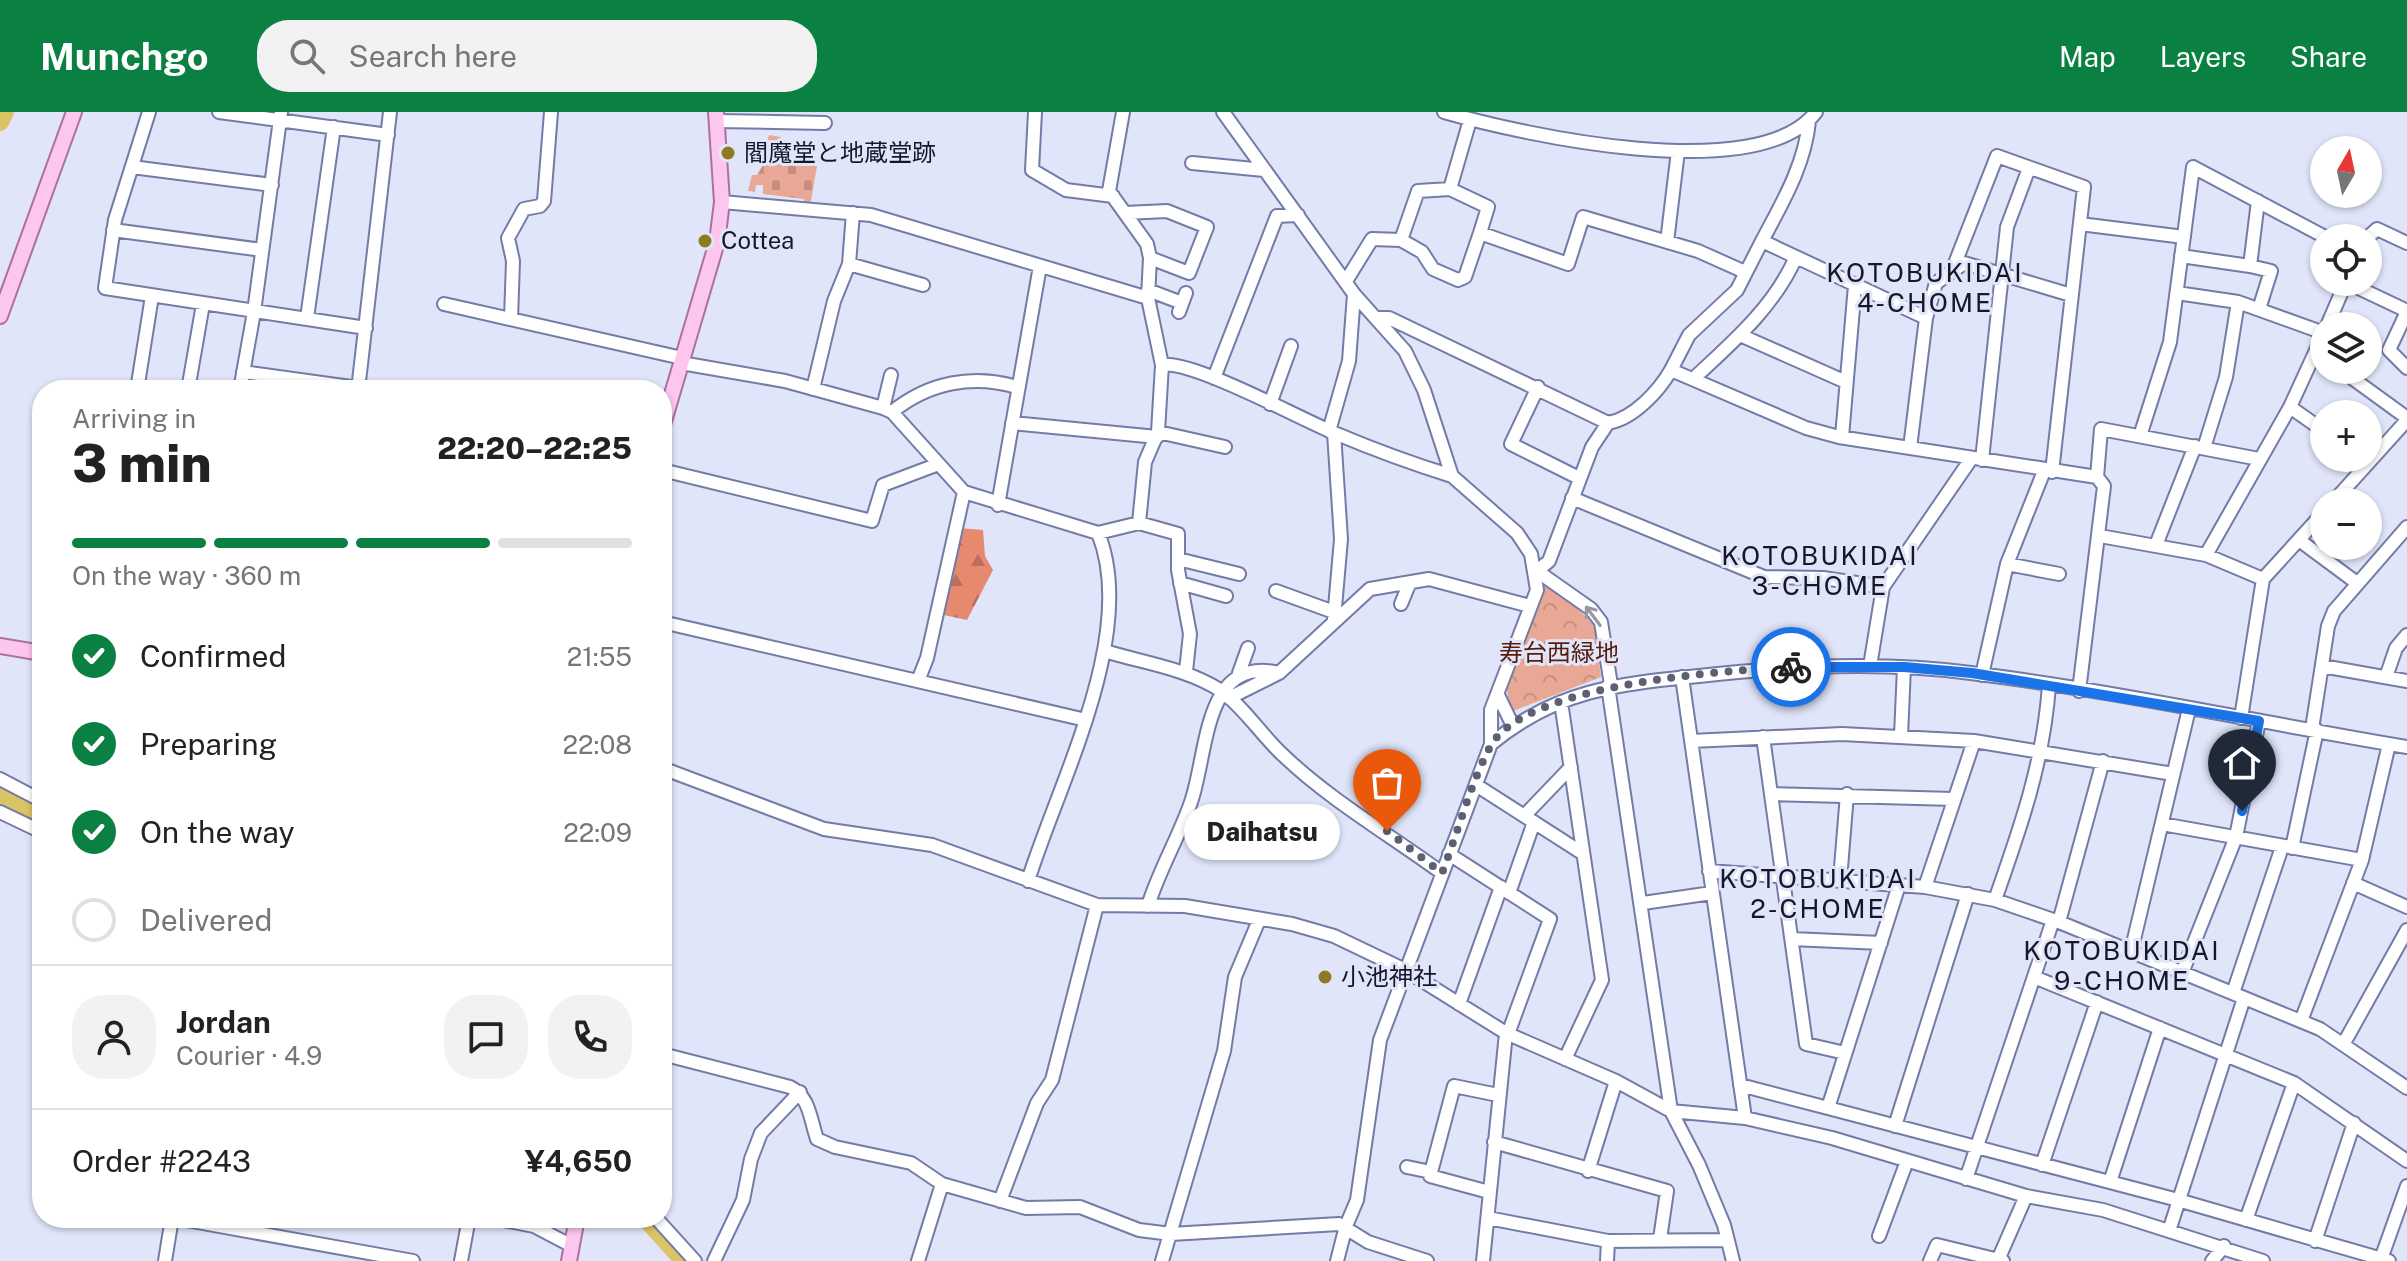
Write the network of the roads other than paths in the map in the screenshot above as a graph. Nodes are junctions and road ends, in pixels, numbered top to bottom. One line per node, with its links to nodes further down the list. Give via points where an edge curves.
1 (74, 112): 65 (main road)
2 (149, 112): 19 (street)
3 (219, 112): 10 (street)
4 (390, 112): 16 (street)
5 (551, 112): 70 (street, via 544,201 524,209 508,238 513,261)
6 (1035, 112): 24 (street, via 1032,170 1066,190)
7 (1123, 112): 24 (street, via 1109,191)
8 (1223, 112): 21 (street)
9 (1444, 112): 13 (street)
10 (280, 116): 15 (street); 22 (street)
11 (717, 116): 14 (street); 26 (main road)
12 (1813, 117): 17 (street, via 1752,148); 37 (street, via 1793,180)
13 (1470, 120): 17 (street, via 1523,133); 23 (street)
14 (825, 123)
15 (334, 127): 16 (street); 67 (street)
16 (388, 135): 71 (street)
17 (1678, 151): 38 (street)
18 (1198, 161): 21 (street)
19 (132, 167): 22 (street); 32 (street)
20 (2029, 168): 30 (street, via 2084,187); 47 (street, via 1997,156); 49 (street, via 2007,227)
21 (1264, 170): 29 (street)
22 (272, 185): 40 (street)
23 (1450, 189): 34 (street, via 1488,207); 36 (street, via 1418,191)
24 (1113, 196): 28 (street)
25 (2258, 201): 31 (street); 35 (street, via 2193,167); 46 (street)
26 (722, 202): 27 (street); 75 (main road, via 717,242)
27 (853, 213): 44 (street); 45 (street)
28 (1125, 213): 43 (street, via 1147,244); 43 (street, via 1167,211 1207,227 1189,273)
29 (1298, 215): 50 (street); 82 (street, via 1277,216)
30 (2080, 224): 35 (street); 56 (street)
31 (2310, 229)
32 (113, 230): 40 (street); 57 (street, via 105,288)
33 (2382, 231): 39 (street)
34 (1480, 233): 36 (street, via 1465,277 1458,280 1433,269 1422,252); 38 (street, via 1568,264 1583,217)
35 (2184, 237): 41 (street)
36 (1401, 240): 50 (street, via 1372,239)
37 (1762, 241): 42 (street); 48 (street)
38 (1667, 242): 48 (street)
39 (2407, 243)
40 (262, 250): 63 (street)
41 (2181, 256): 46 (street); 53 (street)
42 (1796, 257): 52 (street); 73 (street, via 1777,293)
43 (1150, 258): 54 (street)
44 (849, 264): 51 (street); 93 (street, via 834,301)
45 (1040, 266): 54 (street); 91 (street)
46 (2250, 266): 62 (street, via 2271,271)
47 (1952, 271): 49 (street, via 1964,263); 69 (street, via 1936,283)
48 (1745, 272): 78 (street, via 1737,290 1689,335)
49 (2000, 277): 56 (street); 111 (street)
50 (1346, 281): 55 (street)
51 (923, 285)
52 (1855, 285): 69 (street); 89 (street)
53 (2177, 293): 58 (street); 104 (street, via 2165,364)
54 (1148, 294): 59 (street); 76 (street)
55 (1354, 294): 68 (street); 102 (street, via 1349,361)
56 (2071, 295): 114 (street)
57 (152, 296): 60 (street); 84 (street)
58 (2238, 302): 62 (street); 108 (street, via 2226,377)
59 (1182, 303)
60 (203, 304): 63 (street); 85 (street)
61 (444, 304): 70 (street)
62 (2259, 309): 72 (street)
63 (254, 312): 67 (street); 79 (street)
64 (2333, 312): 66 (street, via 2346,282 2403,309)
65 (0, 316)
66 (2406, 317): 77 (street, via 2389,350)
67 (307, 318): 71 (street)
68 (1377, 318): 92 (street, via 1389,318); 116 (street, via 1415,368)
69 (1926, 318): 109 (street)
70 (511, 319): 75 (street)
71 (366, 328): 88 (street)
72 (2310, 328)
73 (1740, 335): 83 (street); 89 (street)
74 (1291, 346): 95 (street)
75 (682, 360): 93 (street); 94 (main road)
76 (1162, 365): 82 (street, via 1171,363); 103 (street)
77 (2407, 368)
78 (1671, 370): 83 (street); 101 (street, via 1623,421)
79 (243, 372): 86 (street); 87 (street)
80 (2310, 372): 96 (street)
81 (891, 375): 97 (street)
82 (1214, 378): 95 (street)
83 (1693, 379): 105 (street, via 1806,428)
84 (139, 380)
85 (190, 380)
86 (242, 380)
87 (297, 380)
88 (359, 380)
89 (1846, 382): 105 (street)
90 (2360, 384): 98 (street)
91 (1017, 387): 97 (street, via 970,378); 100 (street)
92 (1538, 387): 101 (street); 118 (street, via 1511,444)
93 (813, 389): 97 (street)
94 (672, 394)
95 (1270, 404): 102 (street)
96 (2290, 407): 99 (street); 110 (street)
97 (888, 410): 112 (street)
98 (2407, 419): 107 (street)
99 (2310, 421)
100 (1012, 423): 103 (street); 122 (street)
101 (1608, 423): 118 (street)
102 (1332, 432): 116 (street); 145 (street, via 1341,539)
103 (1157, 435): 106 (street); 123 (street, via 1145,462)
104 (2140, 436): 108 (street); 117 (street, via 2101,429)
105 (1842, 437): 109 (street)
106 (1219, 442)
107 (2382, 443)
108 (2200, 447): 110 (street); 129 (street)
109 (1910, 448): 111 (street)
110 (2259, 459): 130 (street)
111 (1976, 460): 114 (street); 140 (street)
112 (936, 465): 113 (street, via 883,485 872,521); 120 (street)
113 (672, 472)
114 (2048, 472): 117 (street); 132 (street)
115 (2356, 472): 119 (street)
116 (1452, 476): 133 (street, via 1517,533)
117 (2097, 477): 127 (street, via 2104,486)
118 (1579, 478): 121 (street)
119 (2344, 488)
120 (964, 492): 122 (street); 161 (street)
121 (1572, 498): 133 (street, via 1549,561); 140 (street, via 1764,577)
122 (998, 505): 126 (street)
123 (1139, 523): 126 (street); 131 (street, via 1178,534)
124 (2407, 527): 139 (street)
125 (2310, 528): 128 (street)
126 (1098, 533): 151 (street, via 1107,578)
127 (2100, 536): 129 (street); 165 (street)
128 (2299, 540): 136 (street); 139 (street)
129 (2156, 545): 130 (street)
130 (2206, 555): 136 (street)
131 (1178, 559): 134 (street); 138 (street)
132 (2007, 564): 135 (street); 158 (street)
133 (1537, 571): 144 (street); 163 (street, one-way to 133, via 1601,622)
134 (1239, 574)
135 (2059, 574)
136 (2263, 579): 170 (street)
137 (1410, 582): 143 (street); 144 (street, via 1429,579); 145 (street, via 1370,589)
138 (1180, 583): 142 (street); 155 (street, via 1190,634)
139 (2357, 583): 153 (street, via 2334,611)
140 (1883, 587): 152 (street)
141 (1276, 591): 145 (street)
142 (1226, 596)
143 (1401, 604)
144 (1530, 606): 167 (street)
145 (1334, 616): 157 (street)
146 (672, 624): 161 (street)
147 (2407, 635): 160 (street, via 2396,648)
148 (0, 646): 150 (main road)
149 (1248, 648): 156 (street)
150 (32, 651)
151 (1105, 651): 155 (street); 171 (street)
152 (1870, 666): 154 (street); 159 (street)
153 (2322, 666): 160 (street); 174 (street)
154 (1904, 667): 158 (street); 175 (street)
155 (1186, 671): 166 (street)
156 (1239, 673): 157 (street); 166 (street)
157 (1279, 673): 166 (street)
158 (1982, 675): 164 (street)
159 (1682, 677): 163 (street); 177 (street)
160 (2386, 677): 162 (street)
161 (918, 681): 171 (street)
162 (2407, 681)
163 (1610, 685): 168 (street); 214 (street)
164 (2049, 685): 165 (street); 182 (street)
165 (2079, 691): 169 (street)
166 (1225, 695): 203 (street, via 1321,788); 216 (street, via 1198,763 1193,796)
167 (1498, 695): 173 (street); 179 (street, via 1491,710)
168 (1561, 702): 173 (street); 184 (street)
169 (2189, 709): 170 (street); 186 (street)
170 (2241, 718): 172 (street)
171 (1086, 720): 206 (street)
172 (2259, 721): 174 (street); 197 (street)
173 (1513, 726): 179 (street)
174 (2314, 730): 180 (street); 198 (street)
175 (1901, 736): 176 (street); 178 (street)
176 (1763, 737): 177 (street); 189 (street)
177 (1691, 741): 202 (street)
178 (1974, 741): 182 (street); 192 (street)
179 (1491, 744): 188 (street)
180 (2389, 744): 181 (street); 201 (street)
181 (2407, 747)
182 (2041, 749): 183 (street); 213 (street, via 2030,800)
183 (2103, 761): 186 (street); 219 (street)
184 (1571, 767): 194 (street); 199 (street)
185 (672, 772): 206 (street, via 824,829 911,839)
186 (2173, 774): 195 (street)
187 (0, 779): 191 (street)
188 (1476, 785): 194 (street); 200 (street)
189 (1771, 794): 190 (street); 204 (street)
190 (1847, 794): 192 (street); 205 (street)
191 (32, 796)
192 (1954, 799): 209 (street)
193 (0, 812): 196 (street)
194 (1529, 819): 199 (street); 210 (street)
195 (2162, 824): 197 (street); 223 (street)
196 (32, 825)
197 (2236, 837): 198 (street); 225 (street)
198 (2287, 847): 201 (street); 227 (street)
199 (1582, 853): 237 (street, via 1602,980)
200 (1449, 854): 203 (street); 210 (street)
201 (2362, 860): 207 (street)
202 (1709, 871): 204 (street); 211 (street)
203 (1442, 873): 224 (street)
204 (1783, 876): 205 (street); 221 (street)
205 (1840, 880): 208 (street)
206 (1028, 881): 215 (street)
207 (2353, 883): 217 (street); 230 (street)
208 (1899, 885): 209 (street); 222 (street)
209 (1925, 887): 212 (street)
210 (1505, 890): 229 (street); 232 (street, via 1550,919)
211 (1712, 893): 214 (street); 240 (street)
212 (1968, 894): 213 (street); 248 (street)
213 (1995, 900): 219 (street)
214 (1643, 903): 245 (street)
215 (1097, 905): 216 (street); 264 (street, via 1052,1080 1037,1103)
216 (1148, 906): 218 (street, via 1185,906)
217 (2407, 907)
218 (1259, 920): 224 (street, via 1334,936); 275 (street, via 1235,977 1224,1051)
219 (2056, 921): 223 (street); 226 (street)
220 (2407, 930): 233 (street)
221 (1792, 939): 222 (street); 234 (street, via 1806,1044)
222 (1881, 943): 234 (street)
223 (2131, 952): 225 (street)
224 (1405, 970): 229 (street); 267 (street, via 1380,1040 1367,1146 1357,1200)
225 (2182, 973): 227 (street)
226 (2034, 977): 228 (street); 250 (street)
227 (2239, 996): 230 (street); 235 (street)
228 (2097, 1002): 231 (street); 253 (street)
229 (1459, 1004): 232 (street)
230 (2301, 1021): 233 (street)
231 (2160, 1028): 235 (street); 258 (street)
232 (1507, 1033): 237 (street); 243 (street)
233 (2344, 1043): 241 (street)
234 (1845, 1053): 244 (street)
235 (2226, 1055): 239 (street); 263 (street)
236 (672, 1057): 242 (street)
237 (1565, 1059): 238 (street)
238 (1616, 1081): 245 (street); 255 (street)
239 (2294, 1083): 247 (street); 266 (street)
240 (1740, 1085): 244 (street); 246 (street)
241 (2407, 1088)
242 (800, 1092): 259 (street, via 817,1139 911,1163); 290 (street, via 761,1133 743,1200)
243 (1498, 1095): 249 (street); 256 (street, via 1454,1086)
244 (1828, 1108): 248 (street)
245 (1671, 1111): 246 (street); 278 (street, via 1699,1165)
246 (1745, 1118): 251 (street)
247 (2354, 1123): 252 (street); 280 (street)
248 (1895, 1126): 250 (street)
249 (1494, 1142): 255 (street); 261 (street)
250 (1977, 1149): 253 (street); 257 (street)
251 (1907, 1161): 257 (street); 276 (street)
252 (2407, 1161)
253 (2042, 1165): 258 (street)
254 (1407, 1167): 256 (street)
255 (1588, 1171): 277 (street, via 1667,1191)
256 (1431, 1172): 261 (street, via 1430,1176)
257 (1966, 1179): 262 (street)
258 (2110, 1182): 263 (street)
259 (942, 1184): 264 (street); 291 (street)
260 (2407, 1186): 285 (street)
261 (1489, 1192): 265 (street)
262 (2026, 1196): 274 (street, via 2103,1210); 284 (street)
263 (2178, 1200): 266 (street); 274 (street)
264 (1000, 1201): 275 (street, via 1026,1208 1080,1207 1139,1230)
265 (1488, 1218): 279 (street); 296 (street)
266 (2246, 1220): 280 (street)
267 (1346, 1226): 275 (street); 282 (street); 293 (street)
268 (172, 1228): 286 (street)
269 (230, 1228): 287 (street)
270 (467, 1228): 288 (street)
271 (537, 1228): 283 (street)
272 (575, 1228): 283 (main road)
273 (665, 1228): 289 (street)
274 (2169, 1231): 281 (street)
275 (1171, 1234): 292 (street)
276 (1879, 1236)
277 (1660, 1239): 278 (street); 279 (street)
278 (1726, 1240): 298 (street)
279 (1608, 1241): 297 (street)
280 (2315, 1241): 285 (street)
281 (2224, 1246): 300 (street); 301 (street)
282 (1384, 1247): 294 (street); 295 (street)
283 (570, 1253)
284 (2001, 1260): 299 (street, via 1937,1245)
285 (2385, 1260)
286 (165, 1261)
287 (413, 1261)
288 (461, 1261)
289 (695, 1261)
290 (714, 1261)
291 (918, 1261)
292 (1162, 1261)
293 (1337, 1261)
294 (1379, 1261)
295 (1427, 1261)
296 (1483, 1261)
297 (1607, 1261)
298 (1733, 1261)
299 (1930, 1261)
300 (2212, 1261)
301 (2263, 1261)

